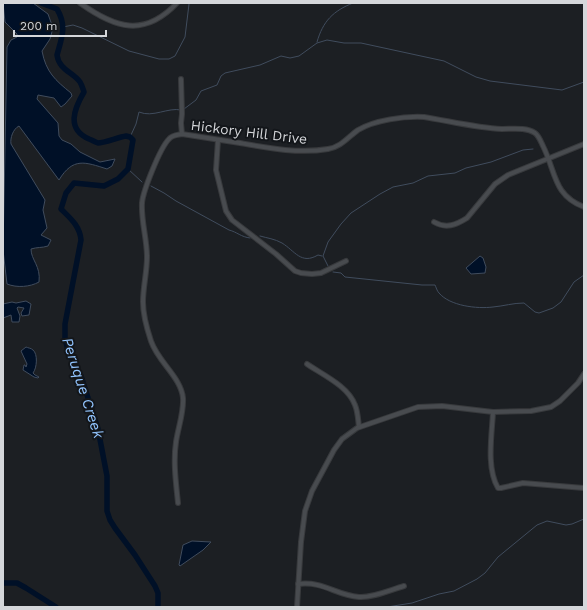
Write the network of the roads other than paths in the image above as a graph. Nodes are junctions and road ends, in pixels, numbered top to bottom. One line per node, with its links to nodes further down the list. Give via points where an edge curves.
1 (80, 3): 2 (street, via 103,17 131,26 154,22)
2 (177, 3)
3 (181, 79): 4 (street)
4 (182, 134): 5 (street, Hickory Hill Drive); 16 (street, Hickory Hill Drive, via 173,136 165,144 145,190 142,211 147,248 144,311 154,350 177,381 183,397 175,463)
5 (218, 140): 7 (street, Hickory Hill Drive, via 285,150 330,149 368,126 411,116 490,128 532,131 537,134); 10 (street, via 216,170 226,211 232,220 295,271 321,273)
6 (584, 144): 7 (street)
7 (549, 159): 8 (street, Hickory Hill Drive, via 559,189 565,196); 9 (street, via 518,170 500,180 461,222 447,226)
8 (584, 207)
9 (434, 222)
10 (346, 261)
11 (307, 364): 14 (street, via 334,382 355,403)
12 (584, 374): 13 (street, via 578,383 551,407 531,411)
13 (493, 412): 14 (street, via 442,406 418,407); 15 (street, via 491,455 493,476 498,488 523,483)
14 (359, 427): 17 (street, via 338,442 312,491 304,517)
15 (584, 488)
16 (178, 503)
17 (298, 584): 18 (street, via 316,584 360,597); 19 (street)
18 (404, 586)
19 (297, 607)

